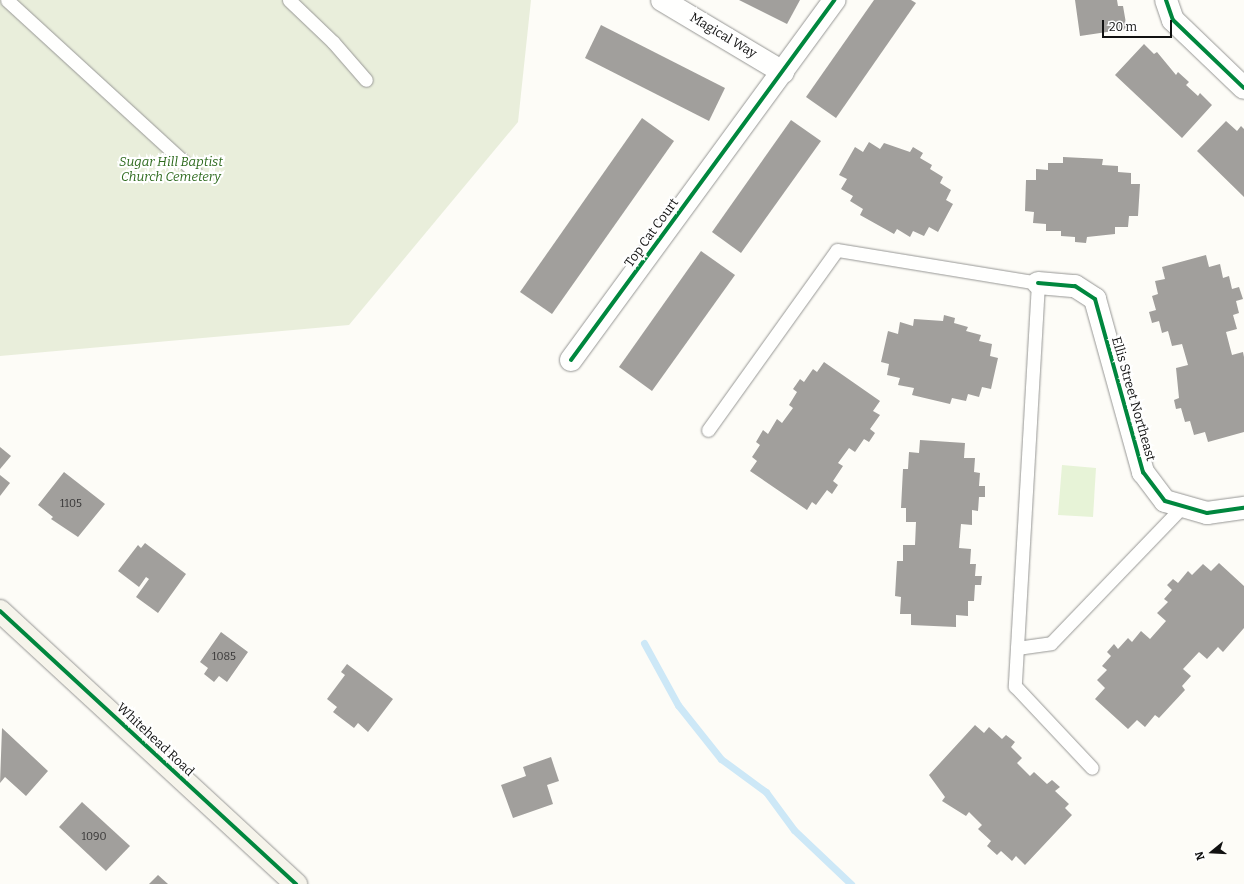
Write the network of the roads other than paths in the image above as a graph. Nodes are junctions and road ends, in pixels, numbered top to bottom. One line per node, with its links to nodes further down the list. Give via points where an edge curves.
1 (7, 0): 9 (lane)
2 (289, 0): 7 (lane, via 333,42)
3 (662, 0): 6 (street, Magical Way)
4 (834, 0): 6 (street, Top Cat Court)
5 (1166, 0): 8 (street, via 1173,20)
6 (783, 72): 11 (street, Top Cat Court)
7 (366, 80)
8 (1244, 88)
9 (195, 172)
10 (1038, 283): 12 (lane, via 837,250); 13 (street, Ellis Street Northeast, via 1075,286 1095,299 1143,472 1165,501); 16 (lane)
11 (571, 360)
12 (708, 430)
13 (1182, 507): 14 (street, Ellis Street Northeast, via 1206,513); 16 (lane, via 1051,643)
14 (1244, 508)
15 (0, 611): 18 (street, Whitehead Road)
16 (1017, 648): 17 (lane, via 1015,686)
17 (1092, 768)
18 (296, 884)

